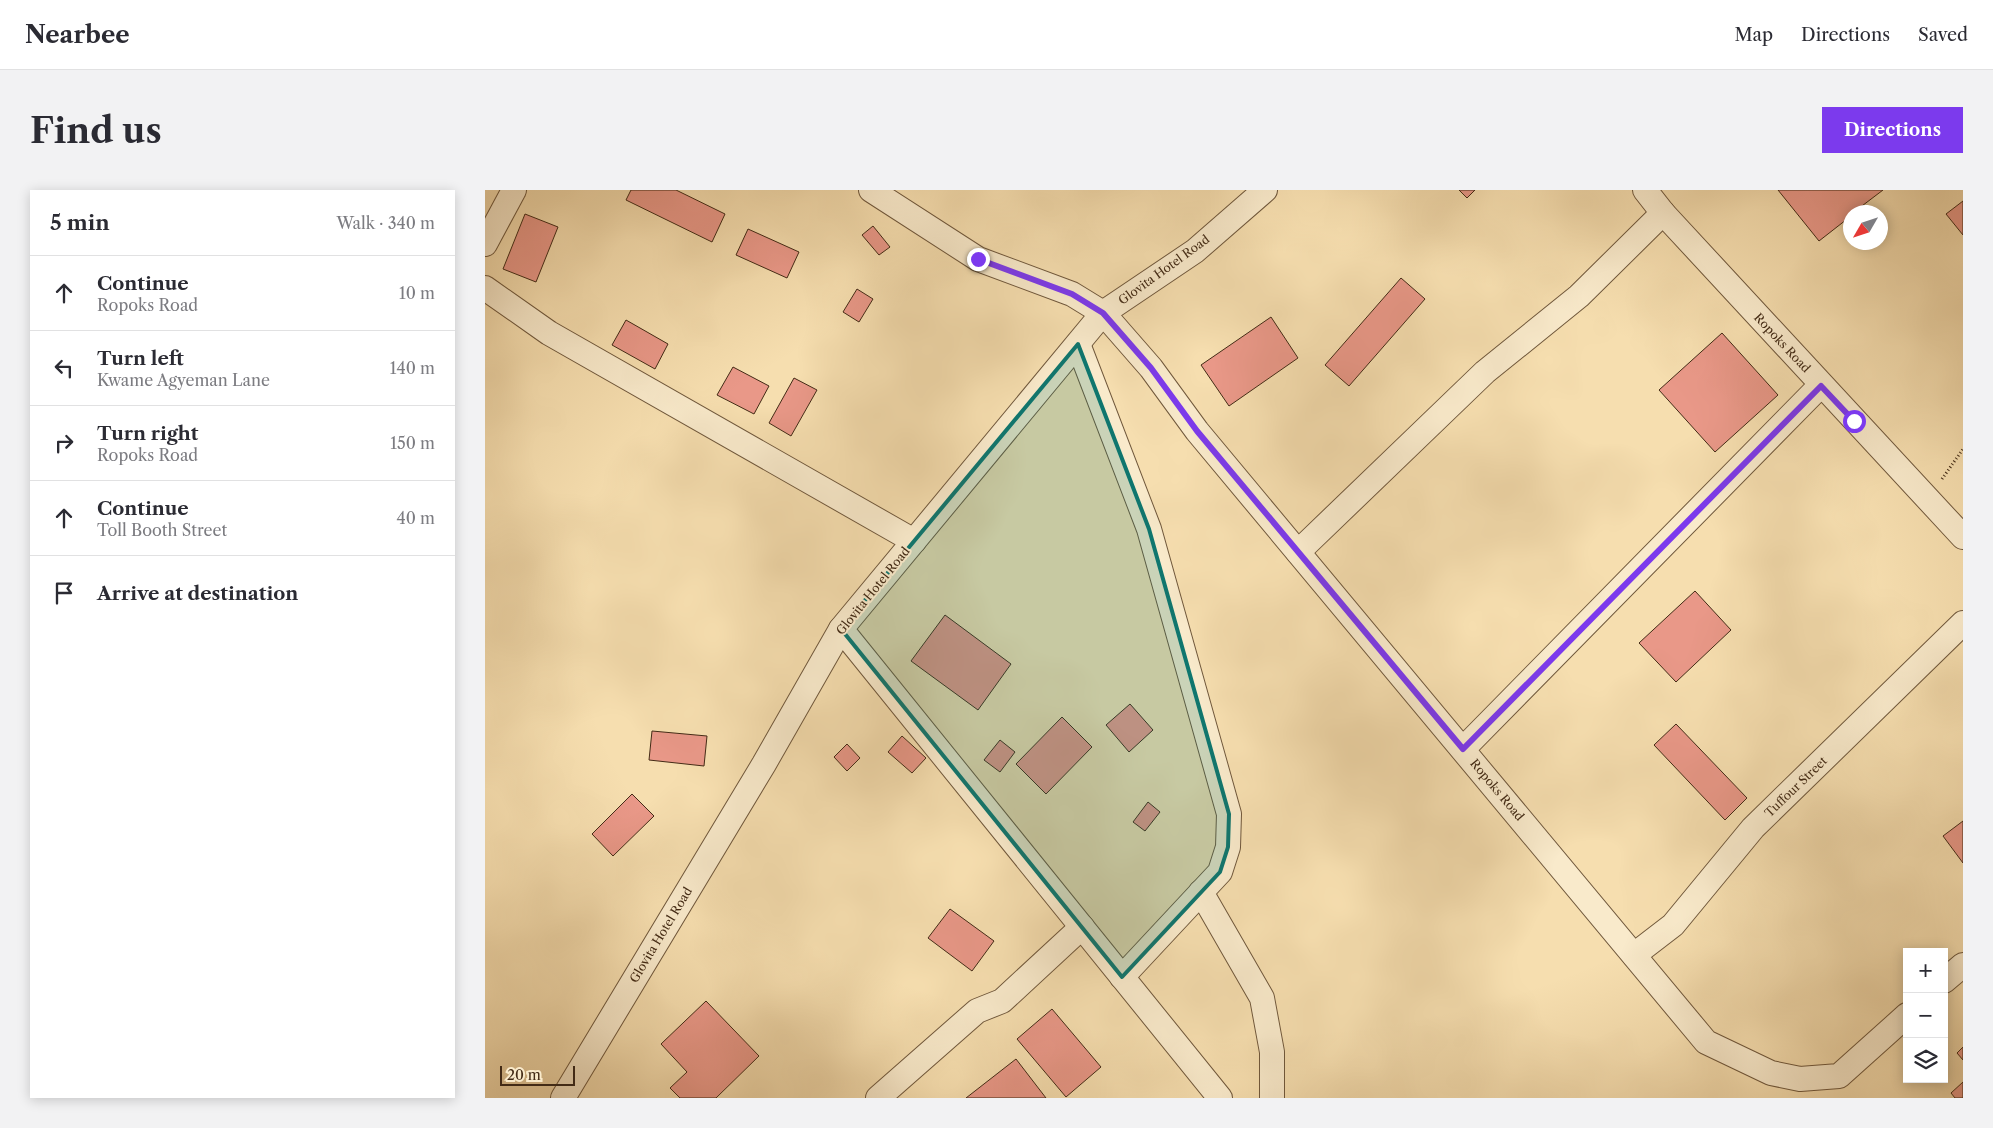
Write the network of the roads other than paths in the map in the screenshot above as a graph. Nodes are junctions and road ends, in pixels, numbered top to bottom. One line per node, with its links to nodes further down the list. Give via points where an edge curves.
1 (514, 190): 6 (street)
2 (871, 190): 8 (street, Ropoks Road, via 978,259 1072,294)
3 (1265, 190): 8 (street, Glovita Hotel Road, via 1195,251)
4 (1645, 190): 5 (street, Ropoks Road)
5 (1663, 213): 10 (street, Ropoks Road); 13 (street, via 1579,296 1485,372)
6 (485, 244)
7 (485, 288): 12 (street, via 549,333)
8 (1103, 313): 9 (street, Glovita Hotel Road); 13 (street, Ropoks Road)
9 (1078, 344): 12 (street, Glovita Hotel Road); 17 (street, via 1149,529 1229,814 1228,847 1220,872)
10 (1821, 386): 11 (street, Ropoks Road); 16 (street)
11 (1963, 538)
12 (914, 541): 15 (street, Glovita Hotel Road)
13 (1298, 552): 16 (street, Ropoks Road)
14 (1963, 623): 19 (street, Tuffour Street, via 1753,828 1673,925)
15 (841, 629): 18 (street); 24 (street, Glovita Hotel Road, via 764,764)
16 (1463, 749): 19 (street, Ropoks Road)
17 (1201, 892): 21 (street); 27 (street, via 1262,998 1272,1052)
18 (1082, 927): 21 (street); 25 (street, via 1002,1000 977,1011)
19 (1634, 955): 23 (street, Ropoks Road, via 1706,1042 1771,1073 1800,1079 1839,1076)
20 (1963, 964): 22 (street)
21 (1122, 977): 26 (street)
22 (1948, 977)
23 (1903, 1019)
24 (563, 1098)
25 (878, 1098)
26 (1220, 1098)
27 (1272, 1098)

